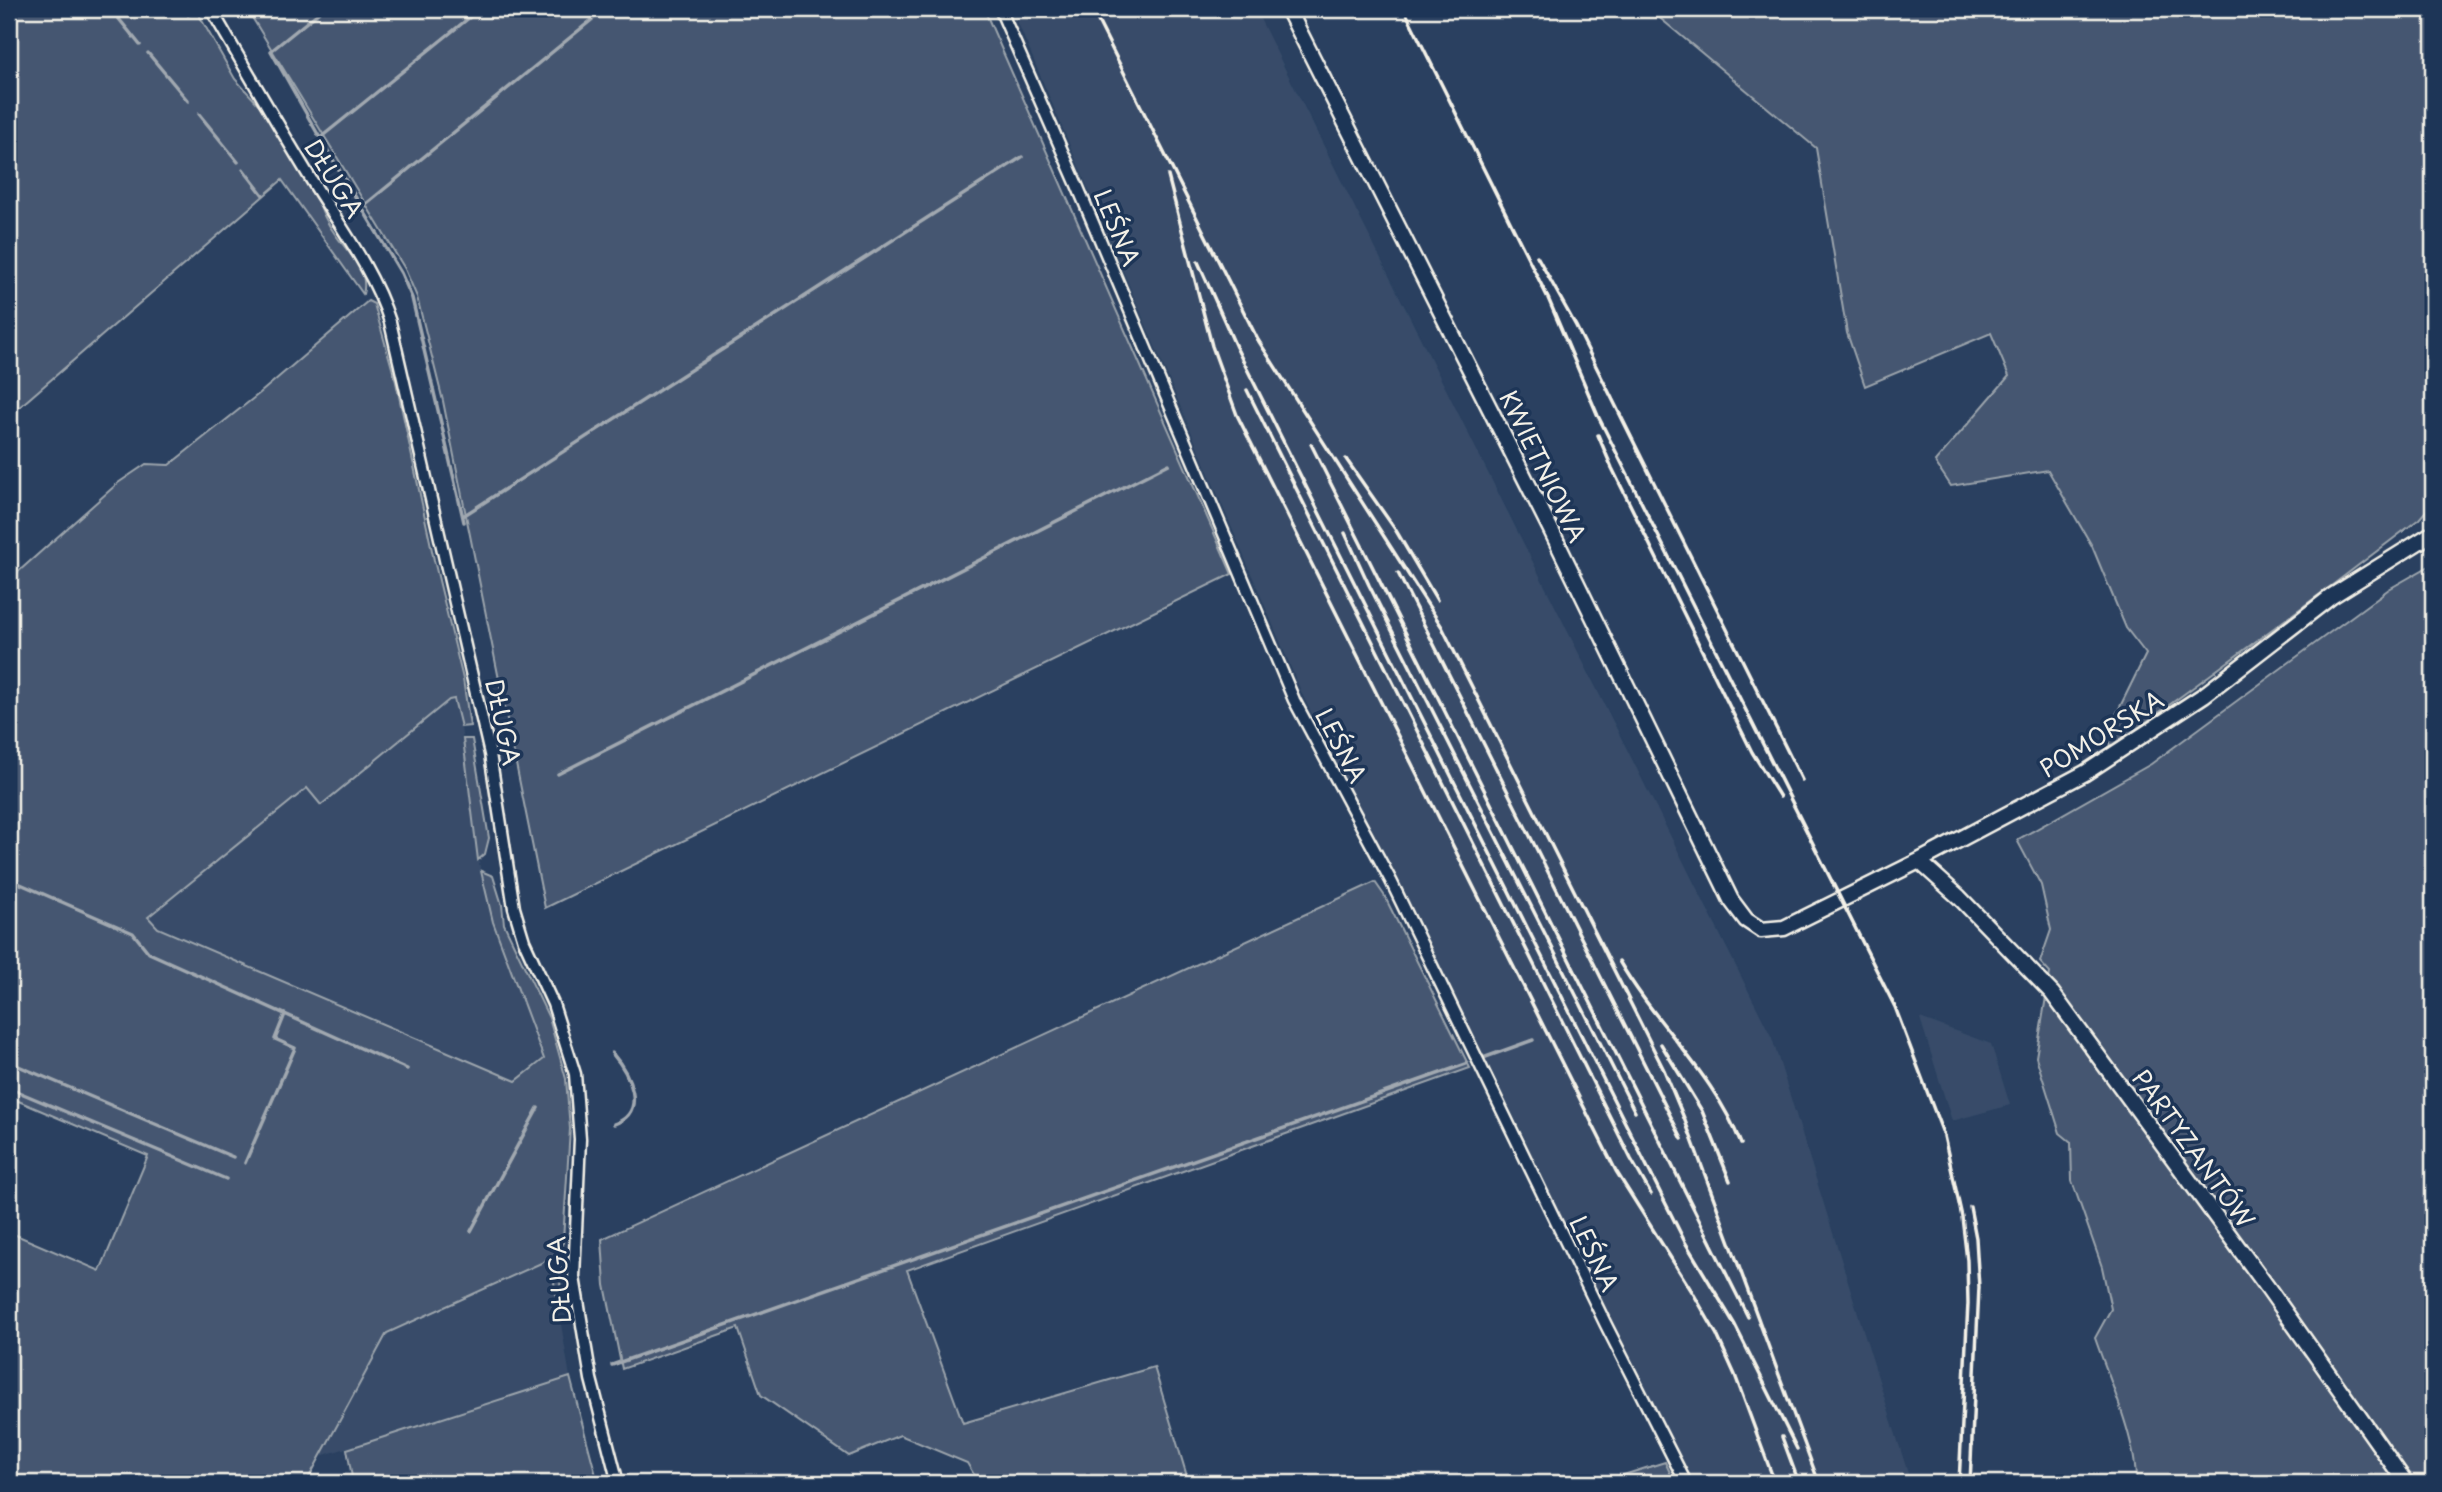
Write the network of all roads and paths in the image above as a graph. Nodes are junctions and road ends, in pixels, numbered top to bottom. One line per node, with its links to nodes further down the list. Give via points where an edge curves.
1 (211, 9): 7 (street, DŁUGA, via 369,273 390,322 491,754 514,908 575,1074 580,1139 574,1277 591,1379)
2 (1000, 9): 8 (street, LEŚNA, via 1294,701 1391,881)
3 (1288, 9): 6 (street, KWIETNIOWA, via 1550,528 1731,900 1754,926)
4 (2433, 533): 5 (street, POMORSKA, via 2332,596 2204,695 2085,774)
5 (1919, 861): 6 (street, POMORSKA, via 1784,928); 9 (street, PARTYZANTÓW, via 2052,993)
6 (1769, 930)
7 (618, 1483)
8 (1686, 1483)
9 (2406, 1483)

